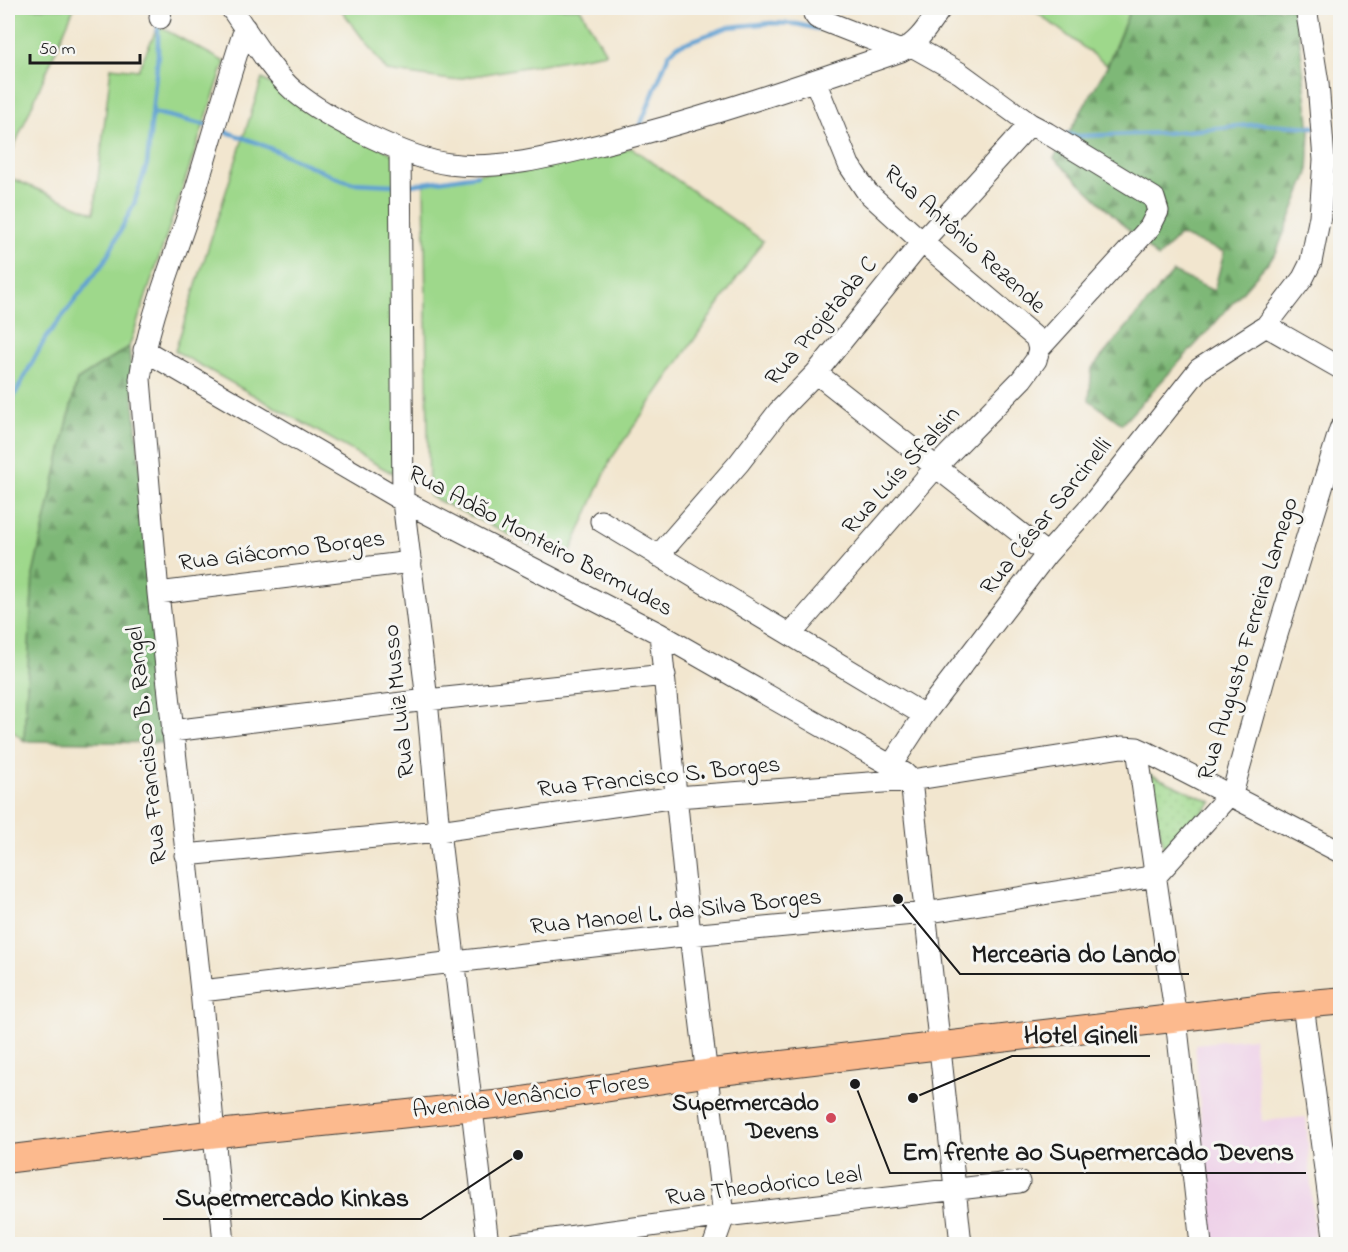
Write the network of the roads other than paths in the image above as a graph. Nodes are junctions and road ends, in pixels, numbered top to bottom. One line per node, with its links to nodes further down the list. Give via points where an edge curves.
1 (231, 8): 5 (street)
2 (941, 8): 6 (street)
3 (1306, 8): 11 (street, Rua César Sarcinelli, via 1323,122 1320,216 1311,262)
4 (816, 13): 6 (street)
5 (245, 28): 9 (street, via 294,91 330,115); 13 (street, Rua Francisco B. Rangel)
6 (906, 48): 7 (street); 8 (street, via 960,73)
7 (815, 81): 9 (street, via 662,129 549,158 449,164); 10 (street, Rua Antônio Rezende, via 858,179)
8 (1038, 129): 10 (street, Rua Projetada C); 12 (street, Rua Luís Sfalsin, via 1154,198 1158,211 1150,227)
9 (400, 151): 18 (street, Rua Luiz Musso)
10 (922, 242): 12 (street, Rua Antônio Rezende); 15 (street, Rua Projetada C)
11 (1266, 326): 14 (street); 20 (street, Rua César Sarcinelli, via 1199,369)
12 (1037, 344): 17 (street, Rua Luís Sfalsin, via 1036,360 1022,379)
13 (144, 350): 18 (street, Rua Adão Monteiro Bermudes); 23 (street, Rua Francisco B. Rangel, via 140,379)
14 (1341, 368)
15 (816, 373): 17 (street); 21 (street, Rua Projetada C, via 779,411)
16 (1341, 429): 33 (street, Rua Augusto Ferreira Lamego)
17 (935, 468): 20 (street); 25 (street, Rua Luís Sfalsin)
18 (403, 501): 22 (street, Rua Luiz Musso); 24 (street, Rua Adão Monteiro Bermudes)
19 (601, 521): 21 (street, Rua Adão Monteiro Bermudes)
20 (1047, 554): 28 (street, Rua César Sarcinelli)
21 (658, 556): 25 (street, Rua Adão Monteiro Bermudes)
22 (411, 562): 23 (street, Rua Giácomo Borges); 27 (street, Rua Luiz Musso)
23 (158, 592): 29 (street, Rua Francisco B. Rangel)
24 (660, 634): 26 (street); 31 (street, Rua Adão Monteiro Bermudes)
25 (791, 634): 28 (street, Rua Adão Monteiro Bermudes)
26 (665, 675): 27 (street); 34 (street)
27 (427, 700): 29 (street); 35 (street, Rua Luiz Musso)
28 (924, 714): 31 (street, Rua César Sarcinelli)
29 (172, 730): 37 (street, Rua Francisco B. Rangel)
30 (1137, 748): 32 (street, Rua Francisco S. Borges, via 1122,747); 33 (street); 38 (street)
31 (892, 764): 32 (street, Rua Adão Monteiro Bermudes)
32 (911, 780): 34 (street, Rua Francisco S. Borges); 39 (street)
33 (1230, 794): 36 (street); 38 (street, Rua Augusto Ferreira Lamego)
34 (676, 797): 35 (street, Rua Francisco S. Borges); 40 (street)
35 (439, 831): 37 (street, Rua Francisco S. Borges); 41 (street, Rua Luiz Musso)
36 (1341, 852)
37 (185, 855): 42 (street, Rua Francisco B. Rangel)
38 (1156, 876): 39 (street, Rua Manoel L. da Silva Borges); 45 (street)
39 (924, 913): 40 (street, Rua Manoel L. da Silva Borges); 46 (street)
40 (690, 935): 41 (street, Rua Manoel L. da Silva Borges); 47 (street)
41 (454, 963): 42 (street, Rua Manoel L. da Silva Borges); 48 (street, Rua Luiz Musso)
42 (201, 991): 49 (street, Rua Francisco B. Rangel)
43 (1341, 1001): 44 (main road, Avenida Venâncio Flores)
44 (1303, 1005): 45 (main road, Avenida Venâncio Flores); 60 (street)
45 (1176, 1019): 46 (main road, Avenida Venâncio Flores); 59 (street)
46 (940, 1046): 47 (main road, Avenida Venâncio Flores); 52 (street)
47 (708, 1073): 48 (main road, Avenida Venâncio Flores); 53 (street)
48 (471, 1106): 49 (main road, Avenida Venâncio Flores); 55 (street, Rua Luiz Musso)
49 (213, 1134): 50 (main road, Avenida Venâncio Flores); 54 (street, Rua Francisco B. Rangel)
50 (8, 1159)
51 (1019, 1182): 52 (street, Rua Theodorico Leal)
52 (956, 1190): 53 (street, Rua Theodorico Leal); 58 (street)
53 (724, 1216): 56 (street, Rua Theodorico Leal); 57 (street)
54 (224, 1245)
55 (488, 1245)
56 (516, 1245)
57 (714, 1245)
58 (961, 1245)
59 (1201, 1245)
60 (1335, 1245)

